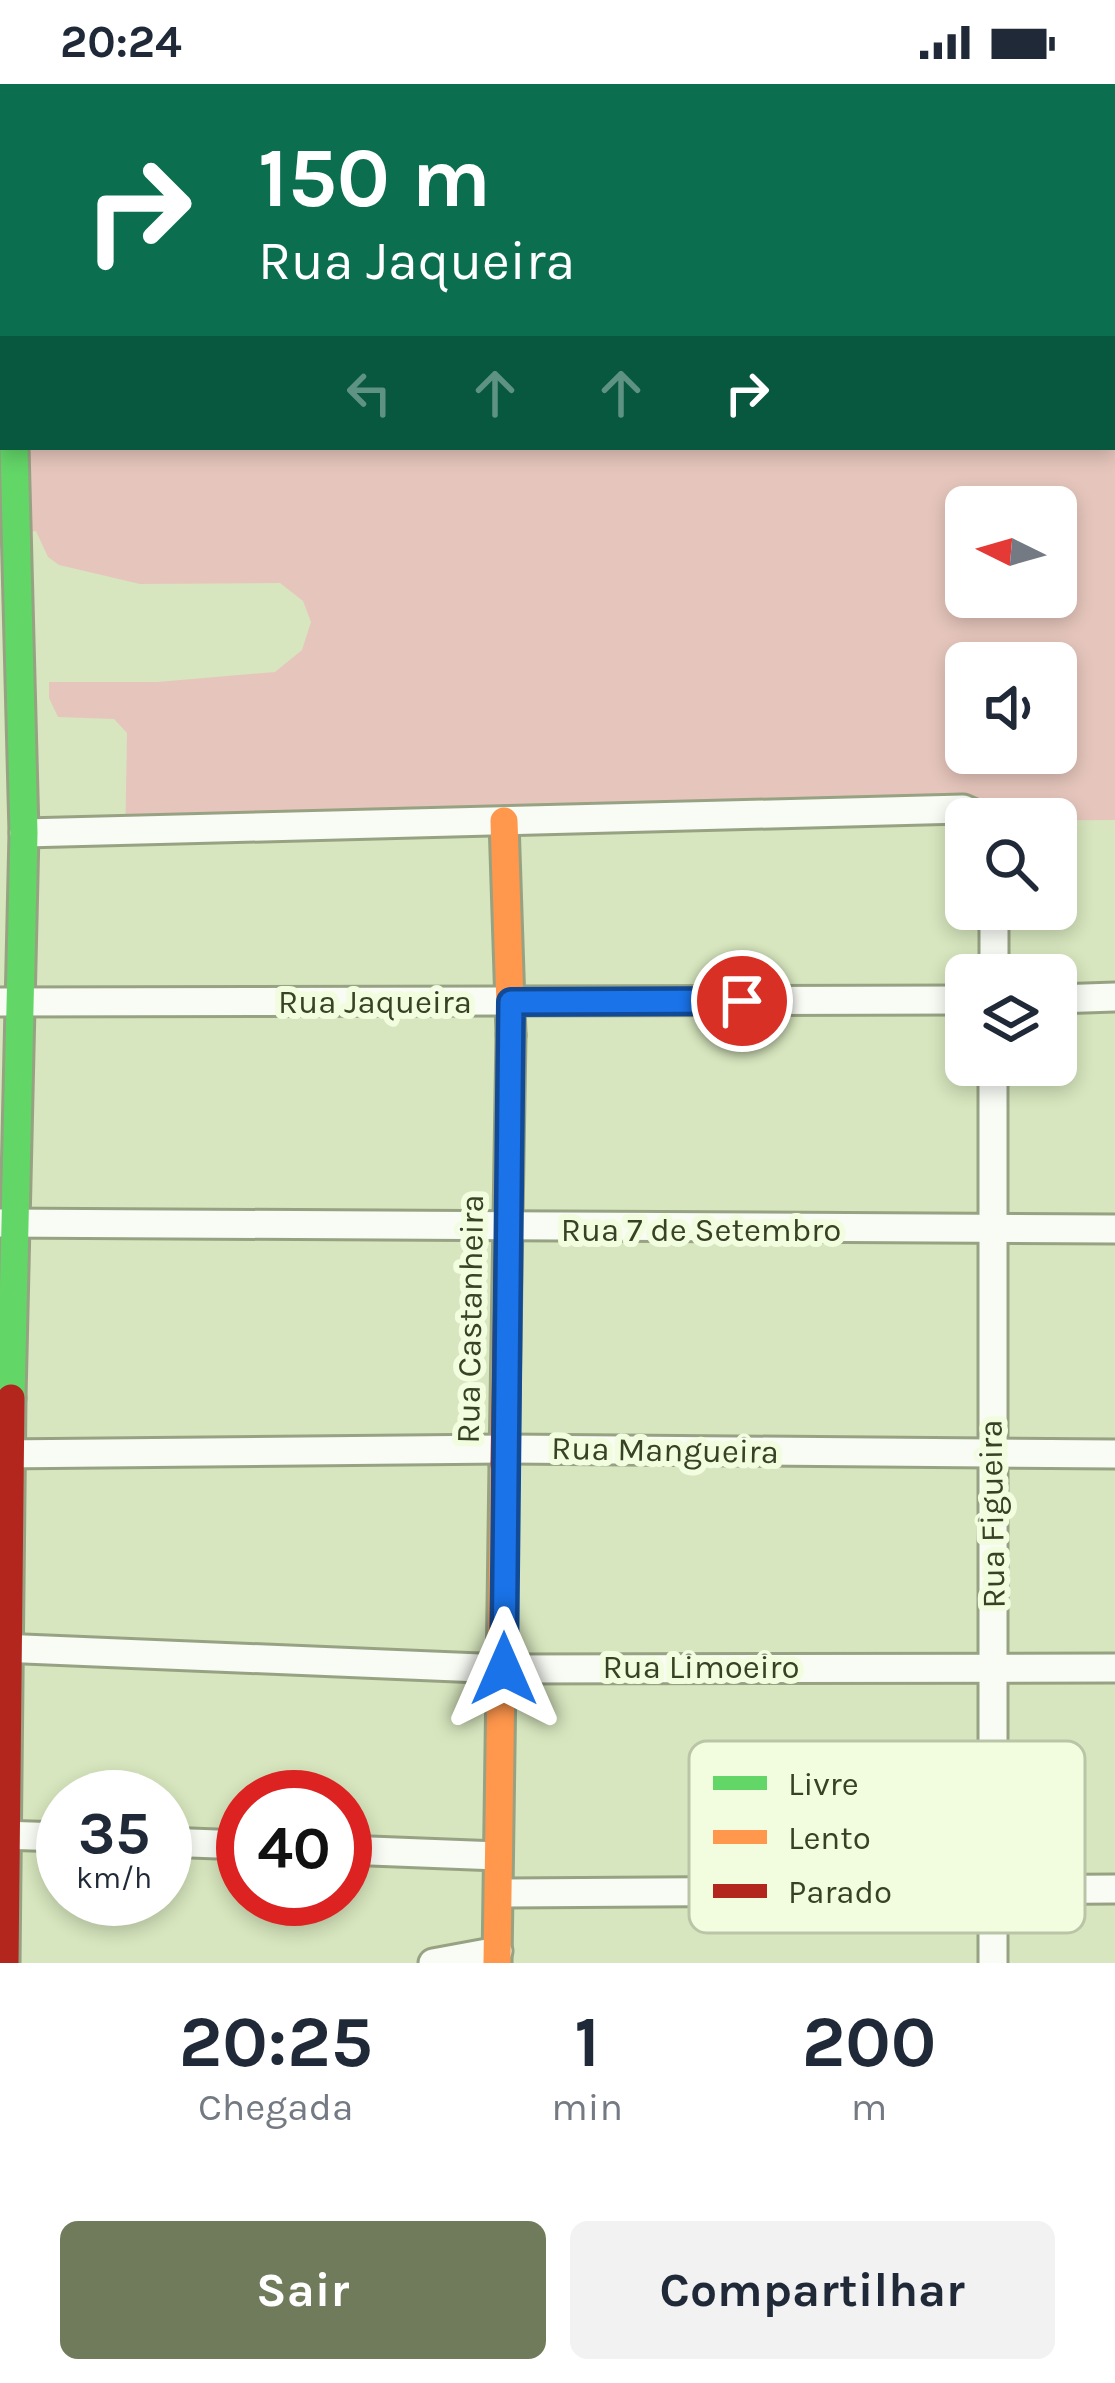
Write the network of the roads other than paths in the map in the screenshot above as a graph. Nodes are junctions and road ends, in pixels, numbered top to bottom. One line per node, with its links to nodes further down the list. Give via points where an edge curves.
1 (14, 450): 4 (street)
2 (945, 809): 3 (street)
3 (504, 821): 4 (street); 9 (street, Rua Castanheira)
4 (24, 833): 8 (street)
5 (1115, 997): 6 (street)
6 (1077, 998)
7 (945, 1000): 9 (street, Rua Jaqueira)
8 (10, 1002): 9 (street, Rua Jaqueira); 11 (street)
9 (511, 1002): 12 (street, Rua Castanheira)
10 (993, 1086): 14 (street, Rua Figueira)
11 (9, 1223): 12 (street, Rua 7 de Setembro); 17 (street)
12 (507, 1229): 14 (street, Rua 7 de Setembro); 15 (street, Rua Castanheira)
13 (1115, 1229): 14 (street, Rua 7 de Setembro)
14 (992, 1232): 16 (street, Rua Figueira)
15 (503, 1449): 16 (street, Rua Mangueira); 17 (street, Rua Mangueira); 21 (street, Rua Castanheira)
16 (990, 1453): 18 (street, Rua Mangueira); 22 (street, Rua Figueira)
17 (5, 1454): 19 (street)
18 (1115, 1454)
19 (3, 1648): 21 (street, Rua Limoeiro); 24 (street)
20 (1115, 1668): 22 (street, Rua Limoeiro)
21 (504, 1669): 22 (street, Rua Limoeiro); 27 (street, Rua Castanheira)
22 (994, 1669): 23 (street, Rua Figueira)
23 (994, 1741)
24 (2, 1834): 25 (street); 32 (street)
25 (36, 1836)
26 (372, 1851): 27 (street)
27 (497, 1856): 29 (street, Rua Castanheira)
28 (689, 1891): 29 (street)
29 (499, 1893): 31 (street, Rua Castanheira)
30 (993, 1933): 34 (street, Rua Figueira)
31 (498, 1957): 33 (street)
32 (5, 1963)
33 (434, 1963)
34 (993, 1963)

